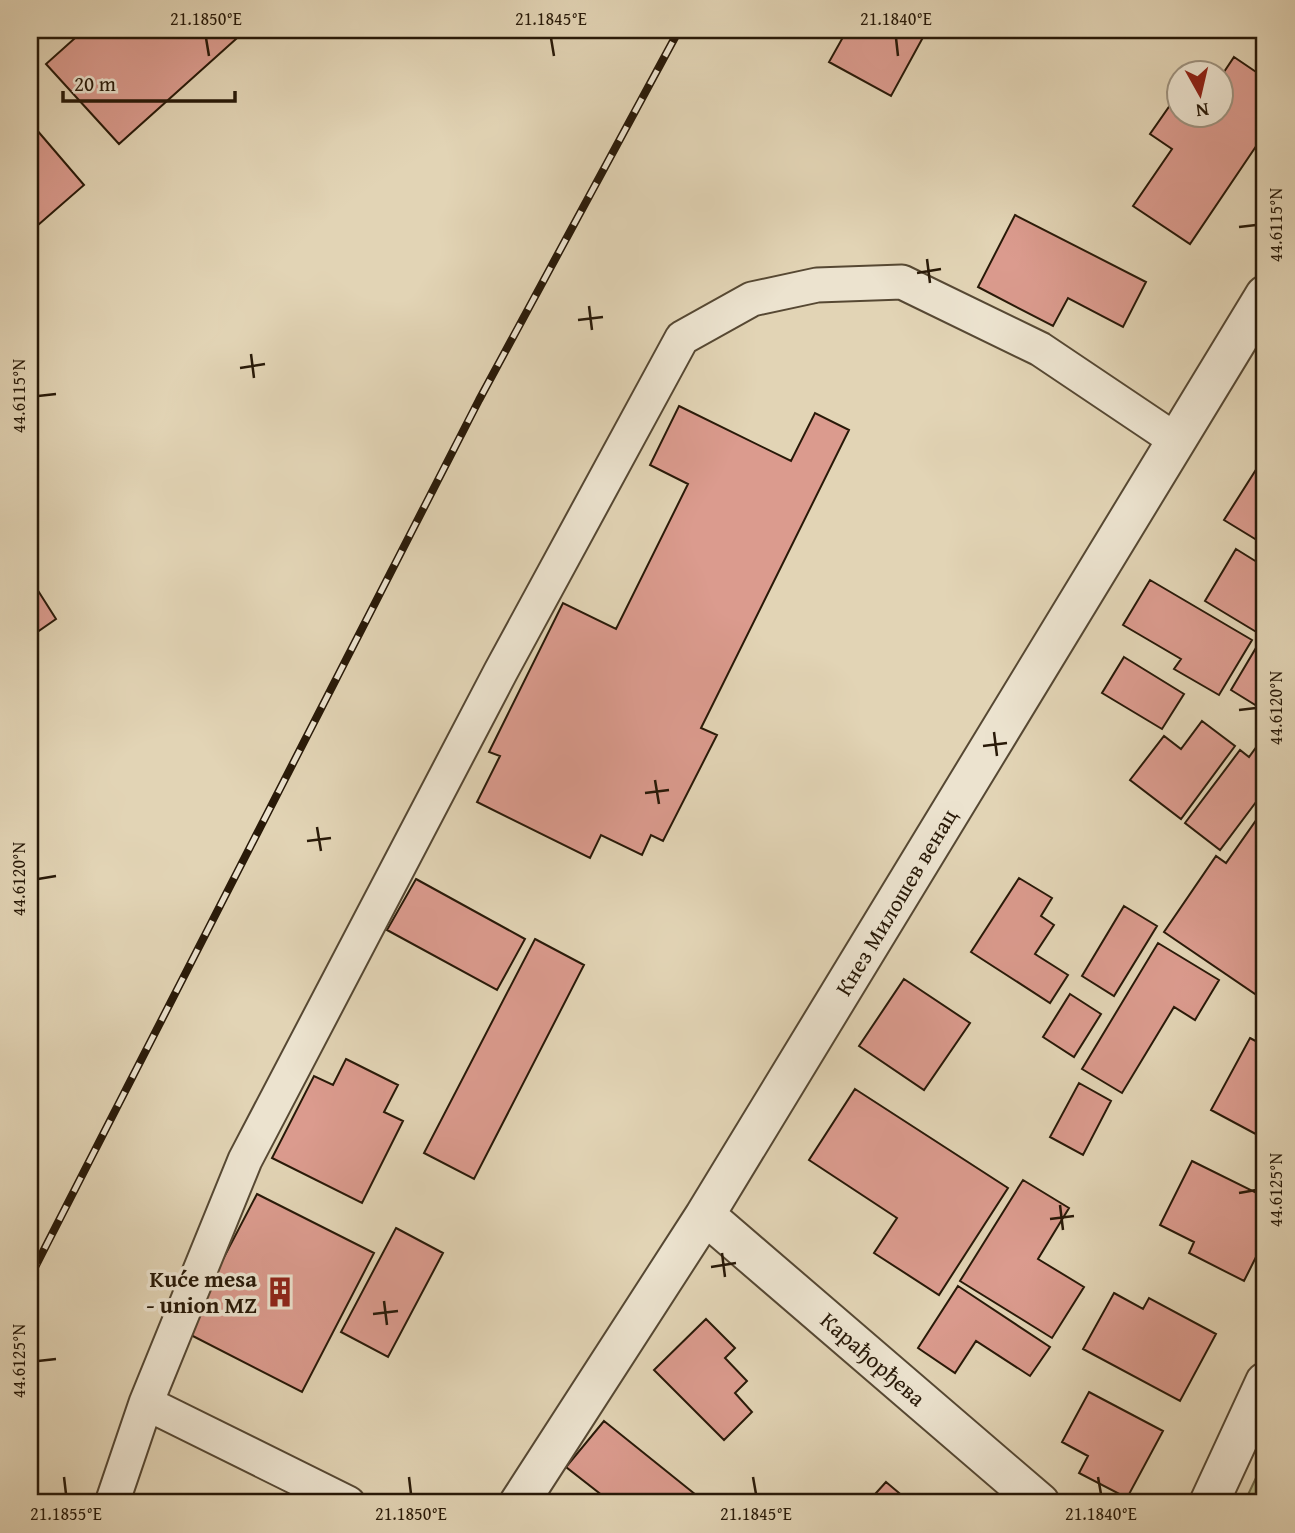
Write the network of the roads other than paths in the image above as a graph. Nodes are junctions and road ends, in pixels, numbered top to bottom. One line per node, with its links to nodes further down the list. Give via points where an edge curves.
1 (1265, 295): 2 (street, Кнез Милошев венац)
2 (1177, 441): 3 (street, Кнез Милошев венац); 5 (lane, via 1040,349 902,282 817,285 752,299 682,338 501,671 246,1160)
3 (705, 1214): 8 (street, Кнез Милошев венац); 9 (street, Карађорђева)
4 (1265, 1382): 10 (street)
5 (146, 1403): 6 (lane); 7 (lane)
6 (112, 1503)
7 (348, 1503)
8 (519, 1503)
9 (1040, 1503)
10 (1209, 1503)

